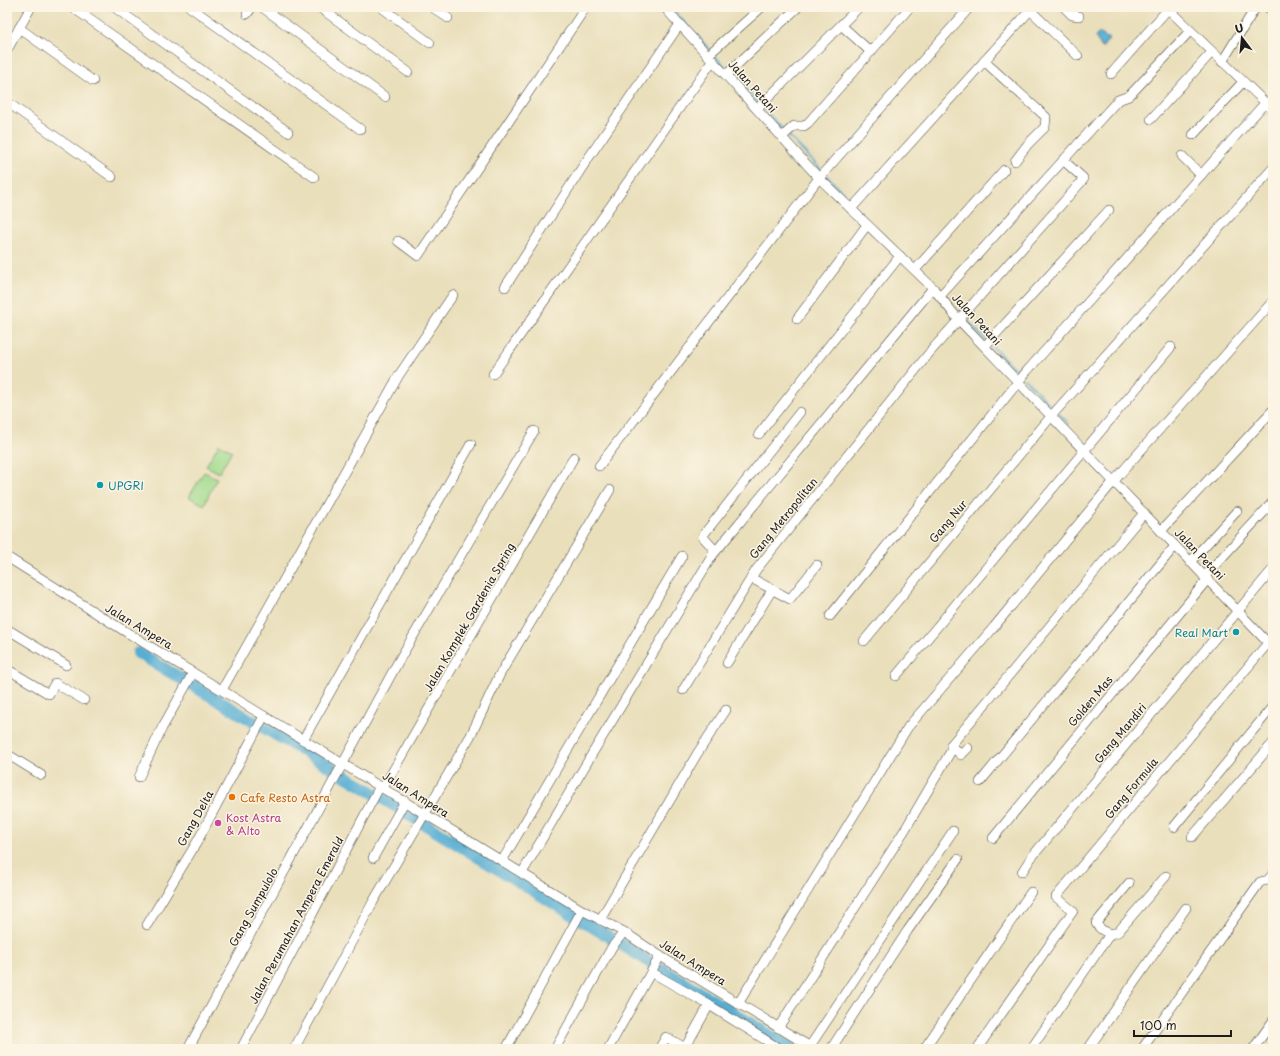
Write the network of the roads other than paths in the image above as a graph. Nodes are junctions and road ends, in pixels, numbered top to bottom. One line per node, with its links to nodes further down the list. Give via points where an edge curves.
1 (31, 7): 26 (street)
2 (72, 7): 59 (street)
3 (114, 7): 48 (street)
4 (190, 7): 47 (street)
5 (262, 7): 41 (street)
6 (319, 7): 36 (street)
7 (381, 7): 28 (street)
8 (432, 7): 23 (street)
9 (586, 7): 63 (street, via 418,256)
10 (664, 7): 24 (street, Jalan Petani)
11 (762, 7): 32 (street)
12 (798, 7): 37 (street)
13 (860, 7): 25 (street)
14 (910, 7): 30 (street)
15 (970, 7): 56 (street)
16 (1064, 7): 22 (street, via 1072,15)
17 (1256, 7): 35 (street)
18 (1267, 7): 21 (street)
19 (1167, 8): 27 (street); 38 (street)
20 (1031, 9): 33 (street); 34 (street)
21 (1273, 11)
22 (1079, 16)
23 (448, 18)
24 (680, 24): 32 (street, Jalan Petani); 66 (street, via 585,163)
25 (841, 25): 30 (street); 44 (street)
26 (19, 28): 29 (street); 39 (street)
27 (1190, 31): 31 (street); 52 (street, via 1128,96 1118,100)
28 (430, 43)
29 (7, 50)
30 (871, 52): 49 (street, via 808,123 804,126 794,126)
31 (1212, 52): 35 (street); 46 (street)
32 (712, 55): 37 (street, Jalan Petani); 75 (street)
33 (1078, 56)
34 (984, 61): 53 (street, via 1046,117 1045,127); 60 (street)
35 (1222, 62): 40 (street)
36 (408, 72)
37 (730, 72): 44 (street, Jalan Petani)
38 (1111, 74)
39 (93, 81)
40 (1243, 82): 43 (street); 50 (street)
41 (385, 97)
42 (7, 102): 58 (street)
43 (1265, 103): 45 (street); 57 (street)
44 (758, 108): 49 (street, Jalan Petani)
45 (1273, 110)
46 (1151, 119)
47 (360, 129)
48 (288, 132)
49 (783, 135): 56 (street, Jalan Petani)
50 (1193, 135)
51 (1182, 156): 57 (street)
52 (1063, 160): 68 (street); 72 (street, Gang Metropolitan, via 1083,180)
53 (1015, 161)
54 (1273, 168): 79 (street, Gang Nur)
55 (1004, 170): 65 (street)
56 (822, 175): 60 (street, Jalan Petani); 85 (street)
57 (1201, 175): 76 (street)
58 (112, 177)
59 (314, 177)
60 (855, 205): 62 (street, Jalan Petani)
61 (1109, 210): 73 (street)
62 (867, 225): 64 (street, Jalan Petani); 71 (street)
63 (398, 241)
64 (900, 256): 65 (street, Jalan Petani); 81 (street)
65 (915, 270): 67 (street, Jalan Petani)
66 (505, 287)
67 (933, 288): 68 (street, Jalan Petani); 94 (street)
68 (942, 294): 72 (street, Jalan Petani)
69 (454, 295): 112 (street, via 399,375)
70 (1273, 301): 86 (street)
71 (797, 319)
72 (958, 319): 73 (street, Jalan Petani); 99 (street, Gang Metropolitan)
73 (988, 343): 76 (street, Jalan Petani)
74 (1171, 347): 83 (street)
75 (493, 374)
76 (1022, 377): 79 (street, Jalan Petani); 103 (street)
77 (1273, 410): 91 (street)
78 (800, 412): 94 (street, via 704,534 703,537 712,548)
79 (1055, 412): 83 (street, Jalan Petani); 105 (street, Gang Nur)
80 (534, 431): 123 (street, Gang Sumpulolo, via 398,662)
81 (759, 434)
82 (471, 444): 118 (street)
83 (1083, 450): 86 (street, Jalan Petani); 111 (street)
84 (574, 456): 127 (street, Jalan Komplek Gardenia Spring)
85 (599, 466)
86 (1113, 482): 90 (street, Jalan Petani); 151 (street, via 994,628 908,727)
87 (610, 490): 130 (street, via 500,674 470,735)
88 (1273, 502): 100 (street, Golden Mas)
89 (1237, 511): 96 (street)
90 (1144, 513): 91 (street, Jalan Petani); 120 (street, via 960,730)
91 (1161, 531): 92 (street, Jalan Petani)
92 (1175, 546): 96 (street, Jalan Petani); 126 (street)
93 (682, 556): 137 (street)
94 (712, 556): 139 (street)
95 (7, 557): 110 (street, Jalan Ampera)
96 (1190, 562): 100 (street, Jalan Petani)
97 (817, 565): 101 (street, via 790,599)
98 (1273, 569): 102 (street, Gang Mandiri)
99 (750, 578): 101 (street); 113 (street, Gang Metropolitan)
100 (1205, 578): 102 (street, Jalan Petani); 134 (street, Golden Mas)
101 (772, 590): 107 (street)
102 (1238, 611): 106 (street, Jalan Petani); 138 (street, Gang Mandiri)
103 (830, 616)
104 (7, 629): 108 (street)
105 (864, 641)
106 (1271, 642): 167 (street, Gang Formula, via 1056,897 1073,911)
107 (727, 663)
108 (66, 665)
109 (7, 668): 114 (street, via 49,694 55,683)
110 (192, 674): 112 (street, Jalan Ampera); 125 (street)
111 (896, 676)
112 (222, 690): 117 (street, Jalan Ampera)
113 (683, 690)
114 (84, 700)
115 (1273, 706): 131 (street)
116 (726, 710): 146 (street)
117 (263, 718): 118 (street, Jalan Ampera); 147 (street, Gang Delta, via 197,842)
118 (303, 740): 123 (street, Jalan Ampera)
119 (1273, 743): 133 (street)
120 (951, 746): 121 (street, via 961,755); 154 (street, via 951,752 906,828)
121 (968, 748)
122 (7, 754): 124 (street)
123 (341, 769): 127 (street, Jalan Ampera); 156 (street, Gang Sumpulolo)
124 (41, 775)
125 (139, 777)
126 (980, 782)
127 (381, 787): 128 (street, Jalan Komplek Gardenia Spring); 129 (street, Jalan Ampera)
128 (372, 802): 157 (street, Jalan Perumahan Ampera Emerald)
129 (404, 803): 130 (street, Jalan Ampera); 135 (street)
130 (424, 815): 137 (street, Jalan Ampera); 158 (street, via 373,902)
131 (1174, 827)
132 (953, 831): 155 (street)
133 (1192, 837)
134 (993, 838)
135 (373, 858)
136 (958, 859): 165 (street, via 908,930)
137 (502, 862): 139 (street, Jalan Ampera)
138 (1022, 872)
139 (522, 873): 145 (street, Jalan Ampera)
140 (1273, 874): 170 (street, via 1268,880 1260,882)
141 (1166, 876): 149 (street, via 1118,932)
142 (1129, 883): 149 (street, via 1096,923)
143 (1031, 892): 166 (street)
144 (1186, 908): 169 (street)
145 (581, 912): 146 (street, Jalan Ampera); 159 (street)
146 (600, 920): 148 (street, Jalan Ampera)
147 (147, 925)
148 (623, 934): 150 (street, Jalan Ampera); 160 (street)
149 (1110, 934): 168 (street)
150 (655, 964): 151 (street, Jalan Ampera); 152 (street); 161 (street)
151 (738, 1004): 154 (street, Jalan Ampera)
152 (709, 1005): 163 (street); 164 (street)
153 (1273, 1021): 171 (street)
154 (778, 1028): 155 (street, Jalan Ampera)
155 (812, 1048)
156 (188, 1049)
157 (241, 1049)
158 (294, 1049)
159 (506, 1049)
160 (555, 1049)
161 (608, 1049)
162 (659, 1049): 163 (street, via 666,1037)
163 (686, 1049)
164 (780, 1049)
165 (831, 1049)
166 (924, 1049)
167 (977, 1049)
168 (1031, 1049)
169 (1088, 1049)
170 (1142, 1049)
171 (1253, 1049)

